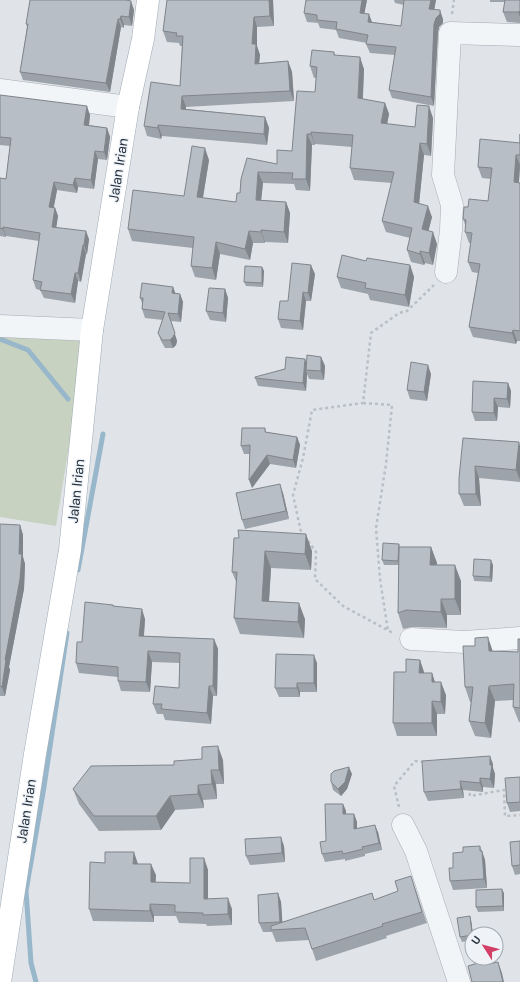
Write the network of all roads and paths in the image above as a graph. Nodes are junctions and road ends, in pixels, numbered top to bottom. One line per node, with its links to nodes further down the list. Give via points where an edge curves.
1 (148, 0): 4 (main road, Jalan Irian, via 143,39)
2 (520, 35): 5 (street, via 450,33 443,175 452,205)
3 (0, 90): 4 (street)
4 (128, 107): 7 (main road, Jalan Irian)
5 (446, 272): 8 (path, via 407,311 399,313 371,334)
6 (0, 326): 7 (street)
7 (92, 330): 16 (main road, Jalan Irian, via 70,550)
8 (363, 403): 9 (path, via 392,405 376,528); 9 (path, via 312,410 294,495 301,532 316,552 315,579 343,606)
9 (388, 631): 11 (path)
10 (520, 638): 11 (street, via 464,642)
11 (411, 639)
12 (429, 762): 15 (path, via 415,761 394,786)
13 (468, 782): 14 (path, via 470,796 504,790 505,816)
14 (520, 815)
15 (403, 825): 17 (street, via 416,851)
16 (0, 982)
17 (459, 982)

